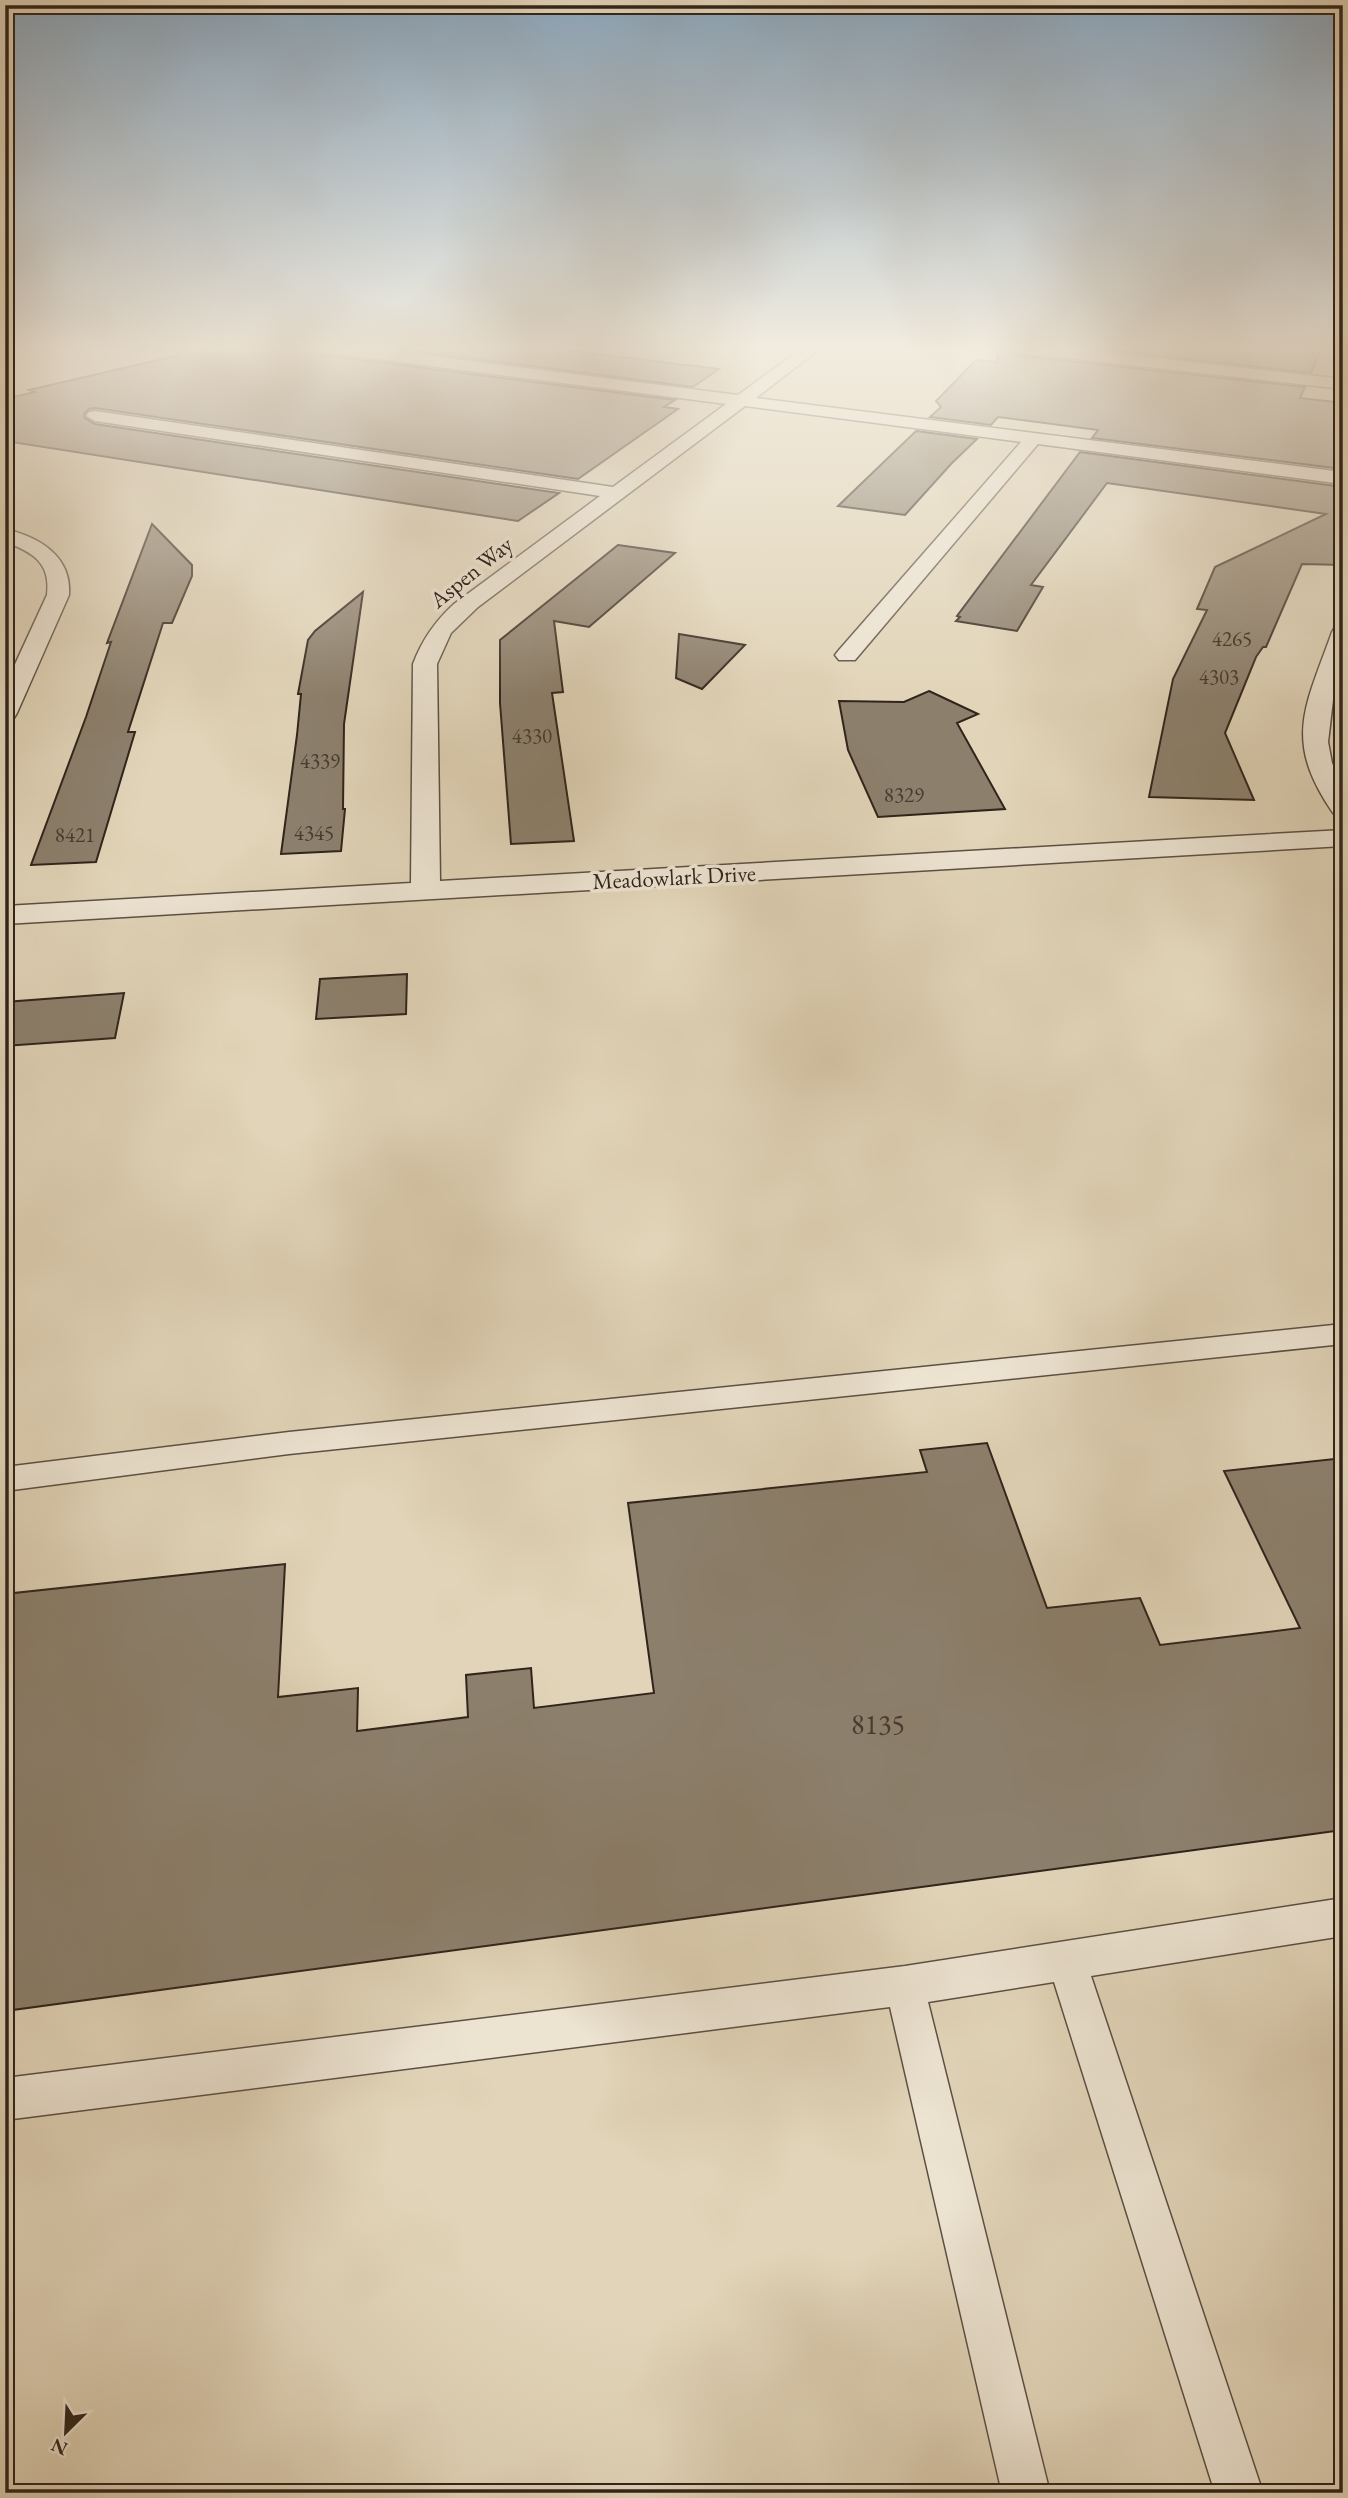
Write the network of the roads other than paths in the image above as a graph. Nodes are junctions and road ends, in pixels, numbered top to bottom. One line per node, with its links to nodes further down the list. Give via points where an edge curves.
1 (418, 464): 6 (street)
2 (658, 464): 6 (street, Aspen Way)
3 (1012, 464): 9 (street)
4 (1232, 464): 5 (street)
5 (1343, 478)
6 (618, 493): 13 (street, Aspen Way, via 458,611 431,645 425,664)
7 (5, 535): 10 (street, via 44,554 61,580)
8 (1343, 632): 11 (street, via 1315,721 1313,742 1318,767)
9 (847, 654)
10 (5, 713)
11 (1343, 807)
12 (1343, 838): 13 (street, Meadowlark Drive)
13 (426, 891): 14 (street, Meadowlark Drive)
14 (5, 915)
15 (1343, 1335): 16 (lane, via 289,1443)
16 (5, 1479)
17 (1343, 1917): 18 (lane)
18 (1066, 1960): 19 (lane); 22 (lane)
19 (905, 1986): 20 (lane); 21 (lane)
20 (5, 2099)
21 (1026, 2493)
22 (1239, 2493)

